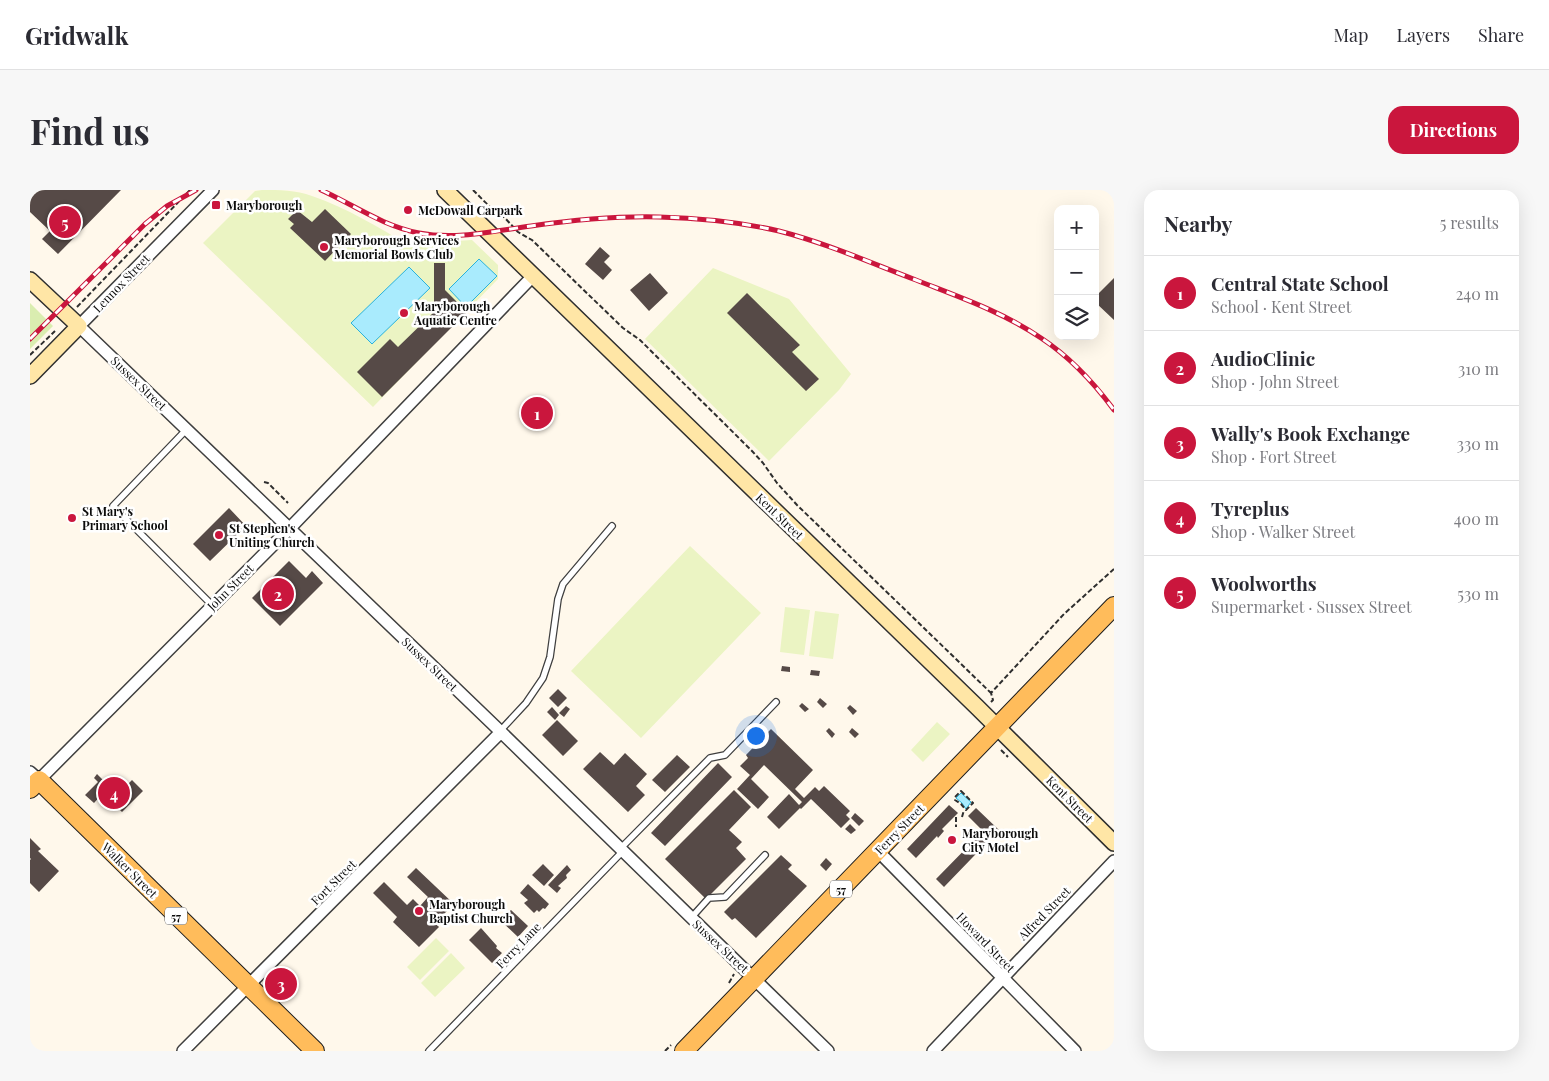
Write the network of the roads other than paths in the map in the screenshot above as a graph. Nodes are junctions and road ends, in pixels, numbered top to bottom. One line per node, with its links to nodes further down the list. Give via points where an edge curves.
1 (213, 190): 5 (street, Lennox Street)
2 (445, 190): 3 (main road, Kent Street)
3 (534, 276): 9 (street, John Street); 13 (main road, Kent Street)
4 (30, 280): 5 (main road, Sussex Street)
5 (79, 326): 6 (main road, Lennox Street); 7 (street, Sussex Street)
6 (30, 376)
7 (187, 429): 9 (street, Sussex Street); 10 (lane, via 113,506)
8 (612, 526): 14 (lane, via 563,584 543,678)
9 (290, 528): 10 (street, John Street); 14 (street, Sussex Street)
10 (212, 605): 15 (street, John Street)
11 (1111, 612): 13 (main road, Ferry Street / 57)
12 (776, 702): 17 (lane, Ferry Lane, via 725,755 710,758)
13 (998, 727): 16 (main road, Kent Street); 18 (main road, Ferry Street / 57)
14 (500, 732): 17 (street, Sussex Street); 24 (street, Fort Street)
15 (33, 781): 24 (main road, Walker Street / 57)
16 (1114, 843)
17 (621, 851): 21 (street, Sussex Street); 28 (lane, Ferry Lane)
18 (878, 851): 22 (main road, Ferry Street / 57); 23 (street, Howard Street)
19 (765, 855): 21 (lane, via 725,897 709,898)
20 (1114, 861): 23 (street, Alfred Street)
21 (691, 918): 22 (street, Sussex Street)
22 (754, 978): 25 (main road, Ferry Street / 57); 29 (street, Sussex Street)
23 (1001, 978): 30 (street, Alfred Street); 31 (street, Howard Street)
24 (248, 987): 26 (street, Fort Street); 27 (main road, Walker Street / 57)
25 (688, 1050)
26 (183, 1051)
27 (315, 1051)
28 (429, 1051)
29 (828, 1051)
30 (933, 1051)
31 (1075, 1051)

